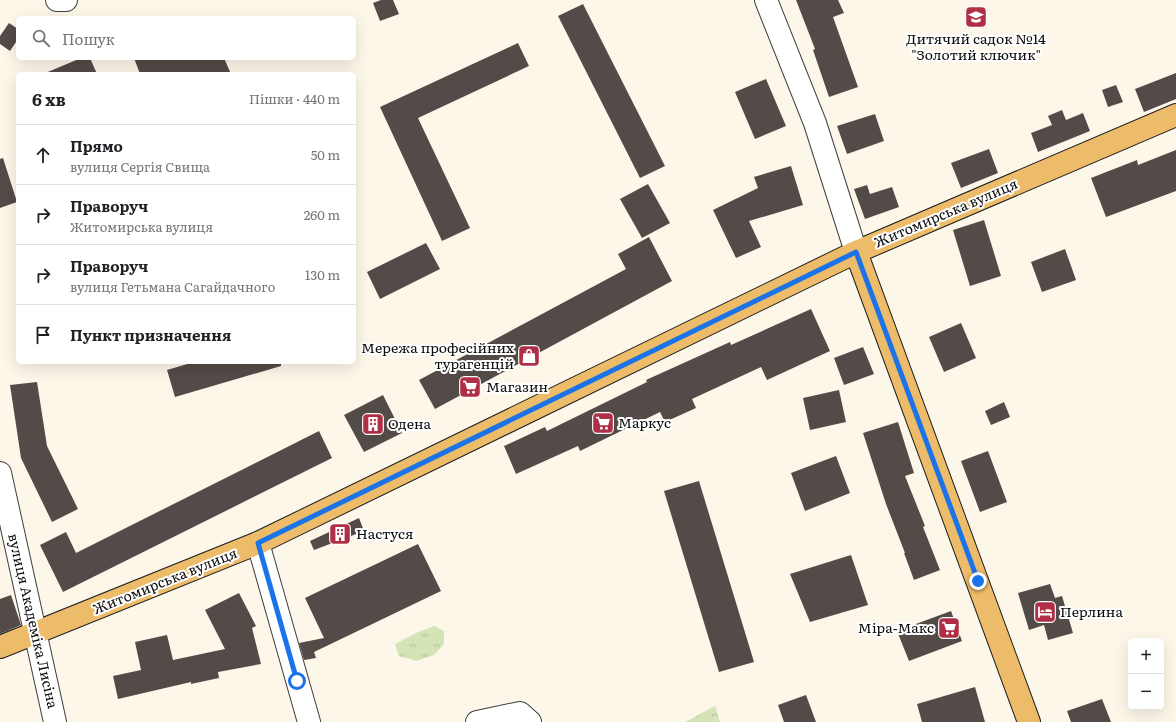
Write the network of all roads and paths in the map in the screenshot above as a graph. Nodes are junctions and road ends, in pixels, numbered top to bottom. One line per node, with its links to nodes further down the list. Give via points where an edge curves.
1 (57, 0): 2 (street)
2 (66, 0)
3 (766, 0): 5 (street, via 815,122)
4 (1176, 115): 5 (main road, Житомирська вулиця)
5 (856, 252): 7 (main road, Житомирська вулиця); 14 (main road)
6 (0, 474): 8 (street, вулиця Академіка Лисіна)
7 (258, 543): 8 (main road, Житомирська вулиця); 11 (street)
8 (35, 633): 9 (main road, Житомирська вулиця); 10 (street, вулиця Академіка Лисіна)
9 (0, 647)
10 (55, 722)
11 (309, 722)
12 (477, 722): 13 (street, via 520,713)
13 (530, 722)
14 (1030, 722)

